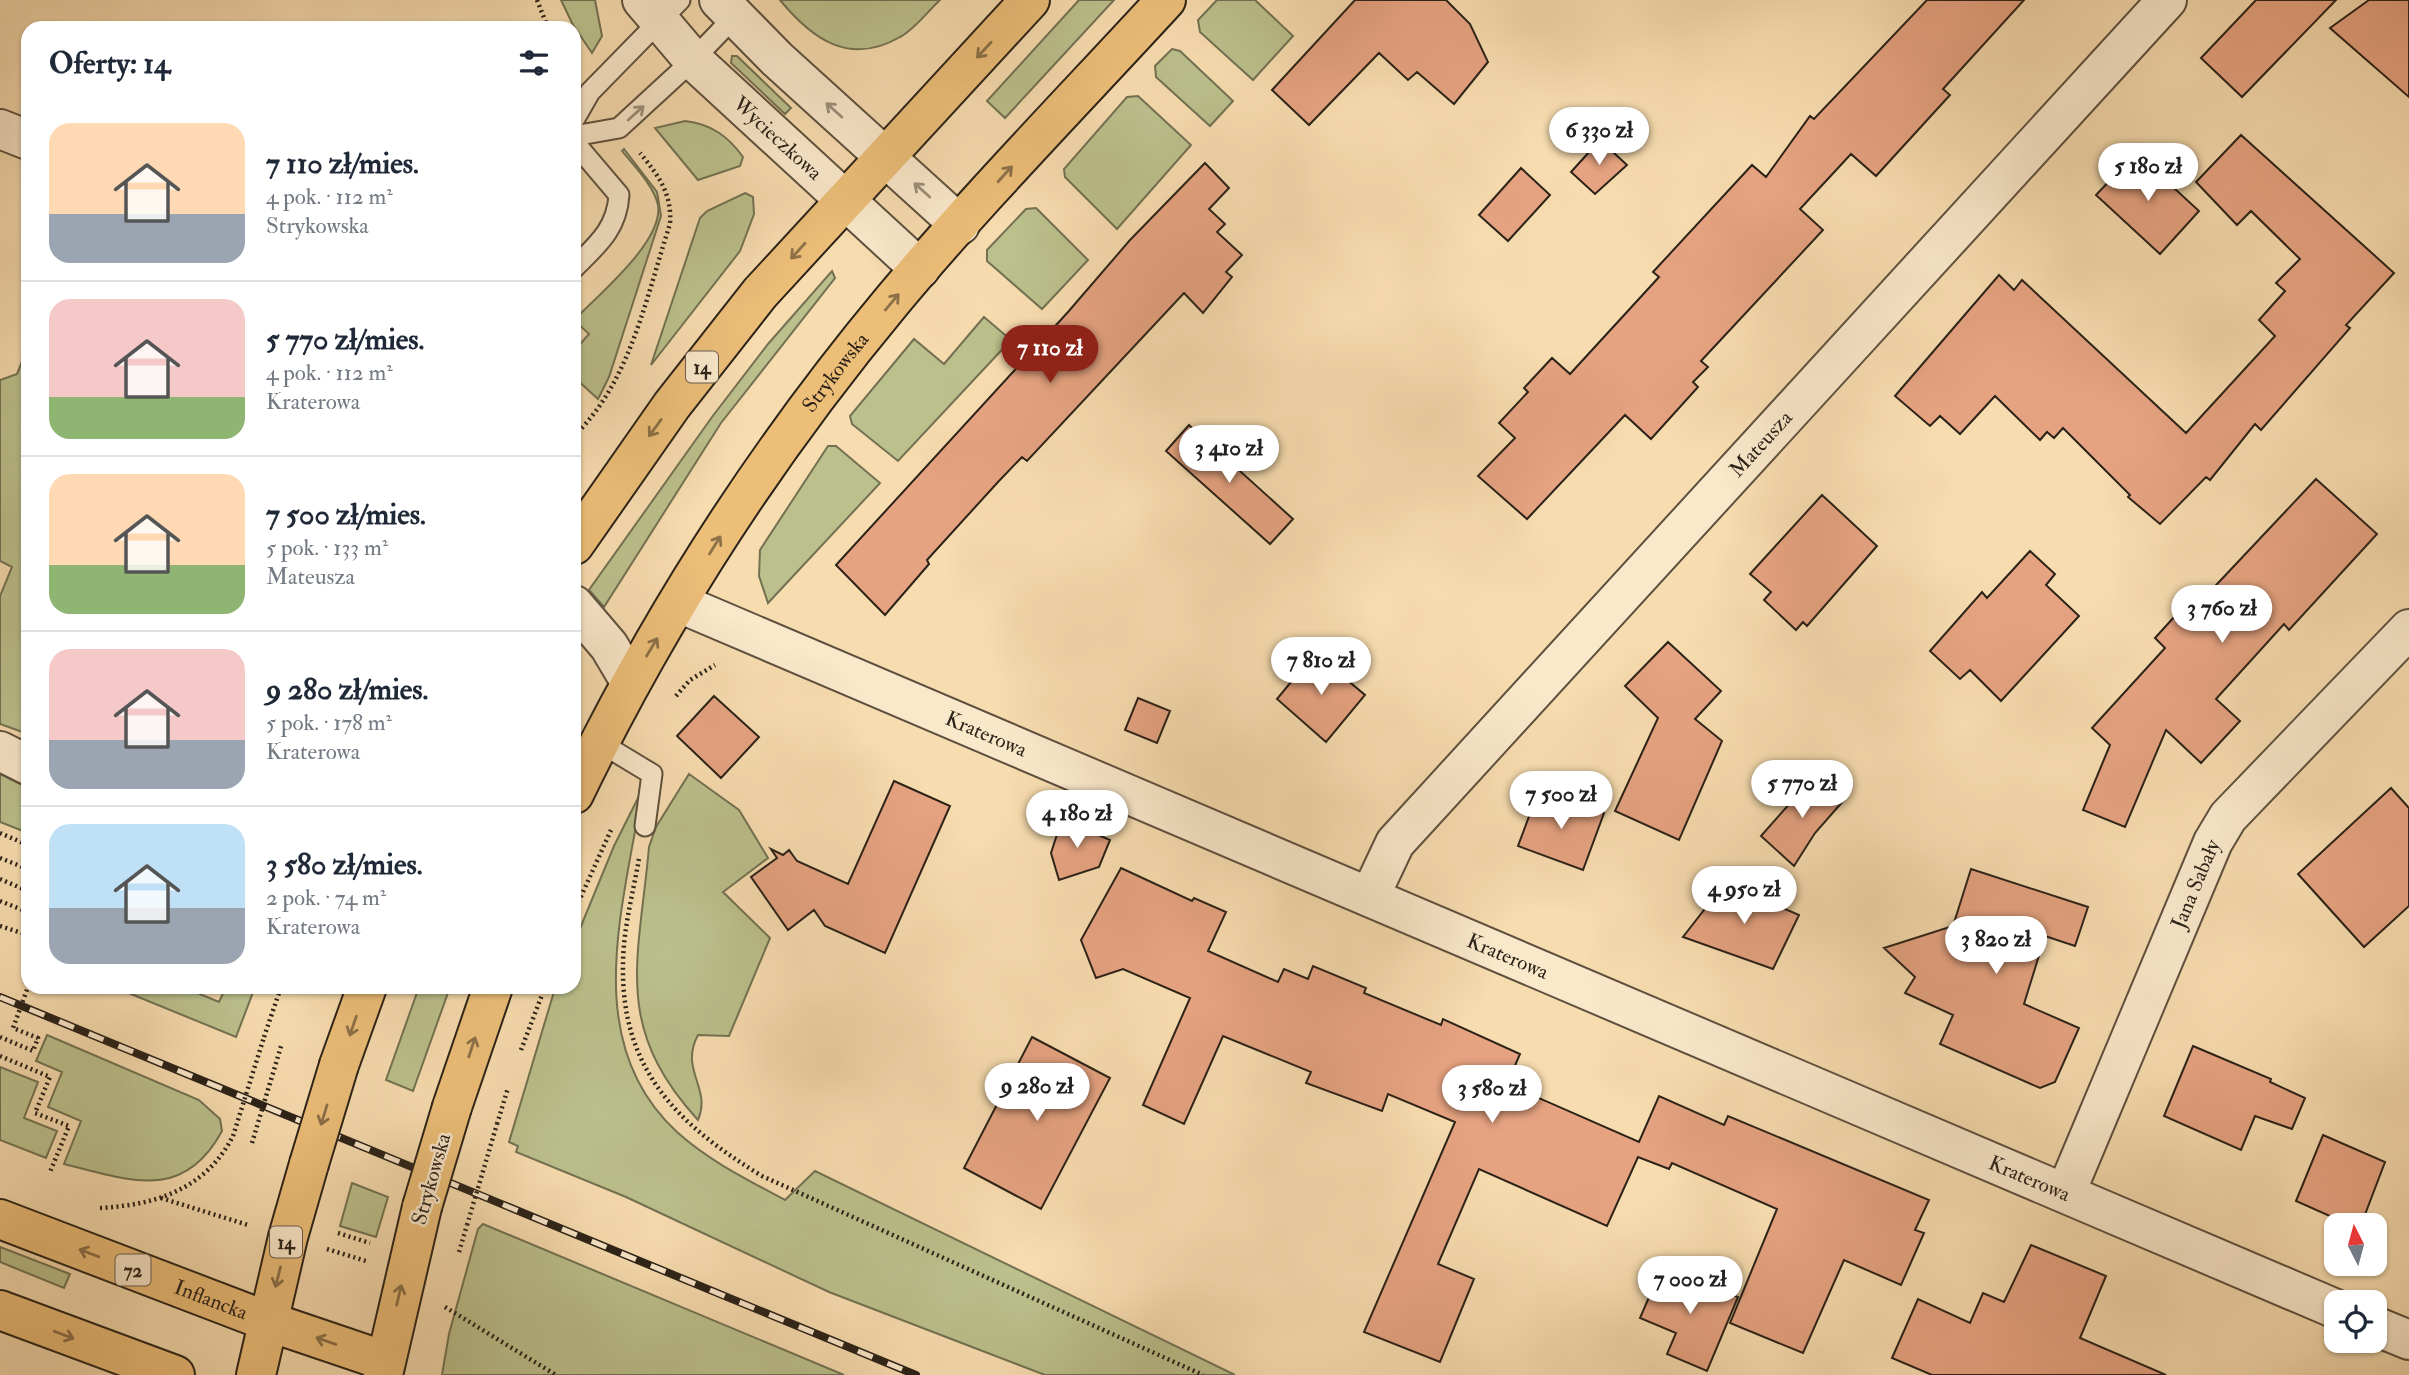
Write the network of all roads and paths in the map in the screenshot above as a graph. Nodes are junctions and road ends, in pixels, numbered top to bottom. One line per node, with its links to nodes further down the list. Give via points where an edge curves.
1 (537, 0): 7 (path)
2 (1030, 0): 14 (main road, 14, one-way to 14)
3 (1166, 0): 16 (main road, Strykowska, one-way to 3)
4 (2167, 0): 35 (street, Mateusza, via 1395,843)
5 (660, 7): 8 (street, Wycieczkowa); 9 (lane)
6 (727, 8): 8 (lane); 14 (street, one-way to 6)
7 (545, 21)
8 (693, 60): 11 (lane, one-way to 8, via 619,128); 15 (street, Wycieczkowa)
9 (581, 108)
10 (0, 129): 12 (street)
11 (581, 135)
12 (21, 137)
13 (581, 150): 17 (lane, via 619,195 611,230)
14 (884, 156): 15 (main road, 14); 16 (street, one-way to 14)
15 (843, 200): 18 (street, Wycieczkowa); 19 (main road, 14, one-way to 19, via 760,293 672,405)
16 (960, 225): 18 (main road, Strykowska)
17 (581, 261)
18 (920, 269): 20 (main road, Strykowska, one-way to 18, via 809,405)
19 (581, 535)
20 (679, 603): 23 (main road, Strykowska, one-way to 20); 35 (street, Kraterowa)
21 (581, 613): 23 (street, via 609,646)
22 (2409, 629): 52 (street, Jana Sabały, via 2228,817 2213,842)
23 (631, 683): 24 (main road, Strykowska)
24 (599, 742): 27 (main road, Strykowska); 28 (lane, via 652,774)
25 (0, 751): 26 (street)
26 (21, 762)
27 (581, 779)
28 (645, 826): 72 (path, via 622,962 623,1002 645,1069 662,1097 689,1125 762,1176)
29 (0, 833): 30 (path)
30 (21, 842)
31 (0, 858): 32 (path)
32 (21, 866)
33 (0, 879): 34 (path)
34 (21, 888)
35 (1370, 897): 52 (street, Kraterowa)
36 (0, 901): 37 (path)
37 (21, 909)
38 (0, 926): 39 (path)
39 (21, 933)
40 (25, 994): 45 (path, via 13,1028 38,1038 33,1051)
41 (279, 994): 53 (path, bridge, via 233,1136 214,1166 197,1182)
42 (365, 994): 65 (main road, 14, one-way to 65, bridge, via 309,1164)
43 (491, 994): 68 (main road, Strykowska, one-way to 43, bridge, via 422,1207)
44 (542, 994): 48 (path)
45 (0, 1037)
46 (282, 1043): 50 (path, bridge)
47 (0, 1056): 51 (path, via 50,1077 35,1113 69,1126)
48 (518, 1057)
49 (510, 1080): 57 (path, bridge)
50 (252, 1143)
51 (50, 1172)
52 (2066, 1192): 62 (street, Kraterowa)
53 (161, 1198): 54 (path); 55 (path)
54 (97, 1208)
55 (209, 1213)
56 (0, 1219): 65 (main road, Inflancka / 72, one-way to 56)
57 (467, 1225)
58 (338, 1233): 59 (path)
59 (374, 1244)
60 (333, 1251): 61 (path)
61 (369, 1262)
62 (2324, 1304)
63 (445, 1307): 71 (path)
64 (0, 1310): 69 (main road, one-way to 69)
65 (267, 1321): 68 (main road, Inflancka / 72, one-way to 65); 70 (main road, 14)
66 (2387, 1331): 67 (street)
67 (2409, 1340)
68 (384, 1368)
69 (174, 1375)
70 (256, 1375)
71 (556, 1375)
72 (1203, 1375)

